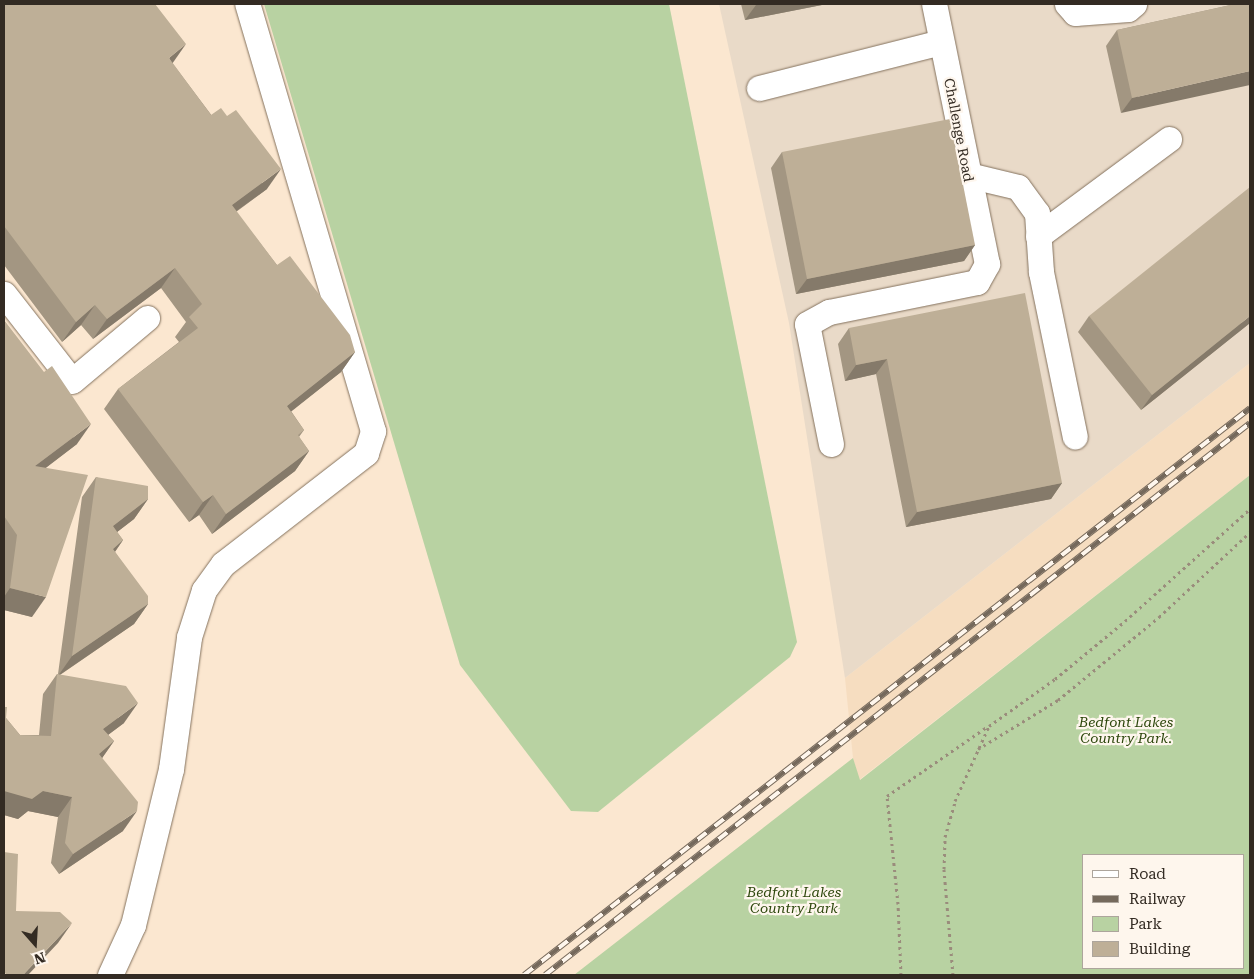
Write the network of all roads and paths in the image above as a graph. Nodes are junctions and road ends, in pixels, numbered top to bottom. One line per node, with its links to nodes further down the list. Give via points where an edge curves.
1 (247, 4): 18 (street, via 373,431 366,453 223,564 204,590 189,637 171,769 136,916)
2 (934, 4): 5 (street, Challenge Road)
3 (1067, 4): 4 (street, via 1075,13 1128,9)
4 (1134, 4)
5 (942, 42): 6 (street); 8 (street, Challenge Road)
6 (759, 88)
7 (1169, 139): 9 (street)
8 (968, 175): 9 (street, via 1018,187 1037,213); 13 (street, Challenge Road, via 987,264 977,282 829,312 807,324)
9 (1038, 236): 12 (street, via 1041,272)
10 (4, 294): 11 (street, via 72,381)
11 (147, 318)
12 (1075, 437)
13 (831, 444)
14 (1250, 509): 16 (path, via 1055,679)
15 (1250, 532): 17 (path, via 1159,617 1058,700)
16 (988, 726): 17 (path); 19 (path, via 887,796 898,904)
17 (977, 750): 20 (path, via 955,801 945,837 944,869)
18 (110, 975)
19 (901, 975)
20 (953, 975)

